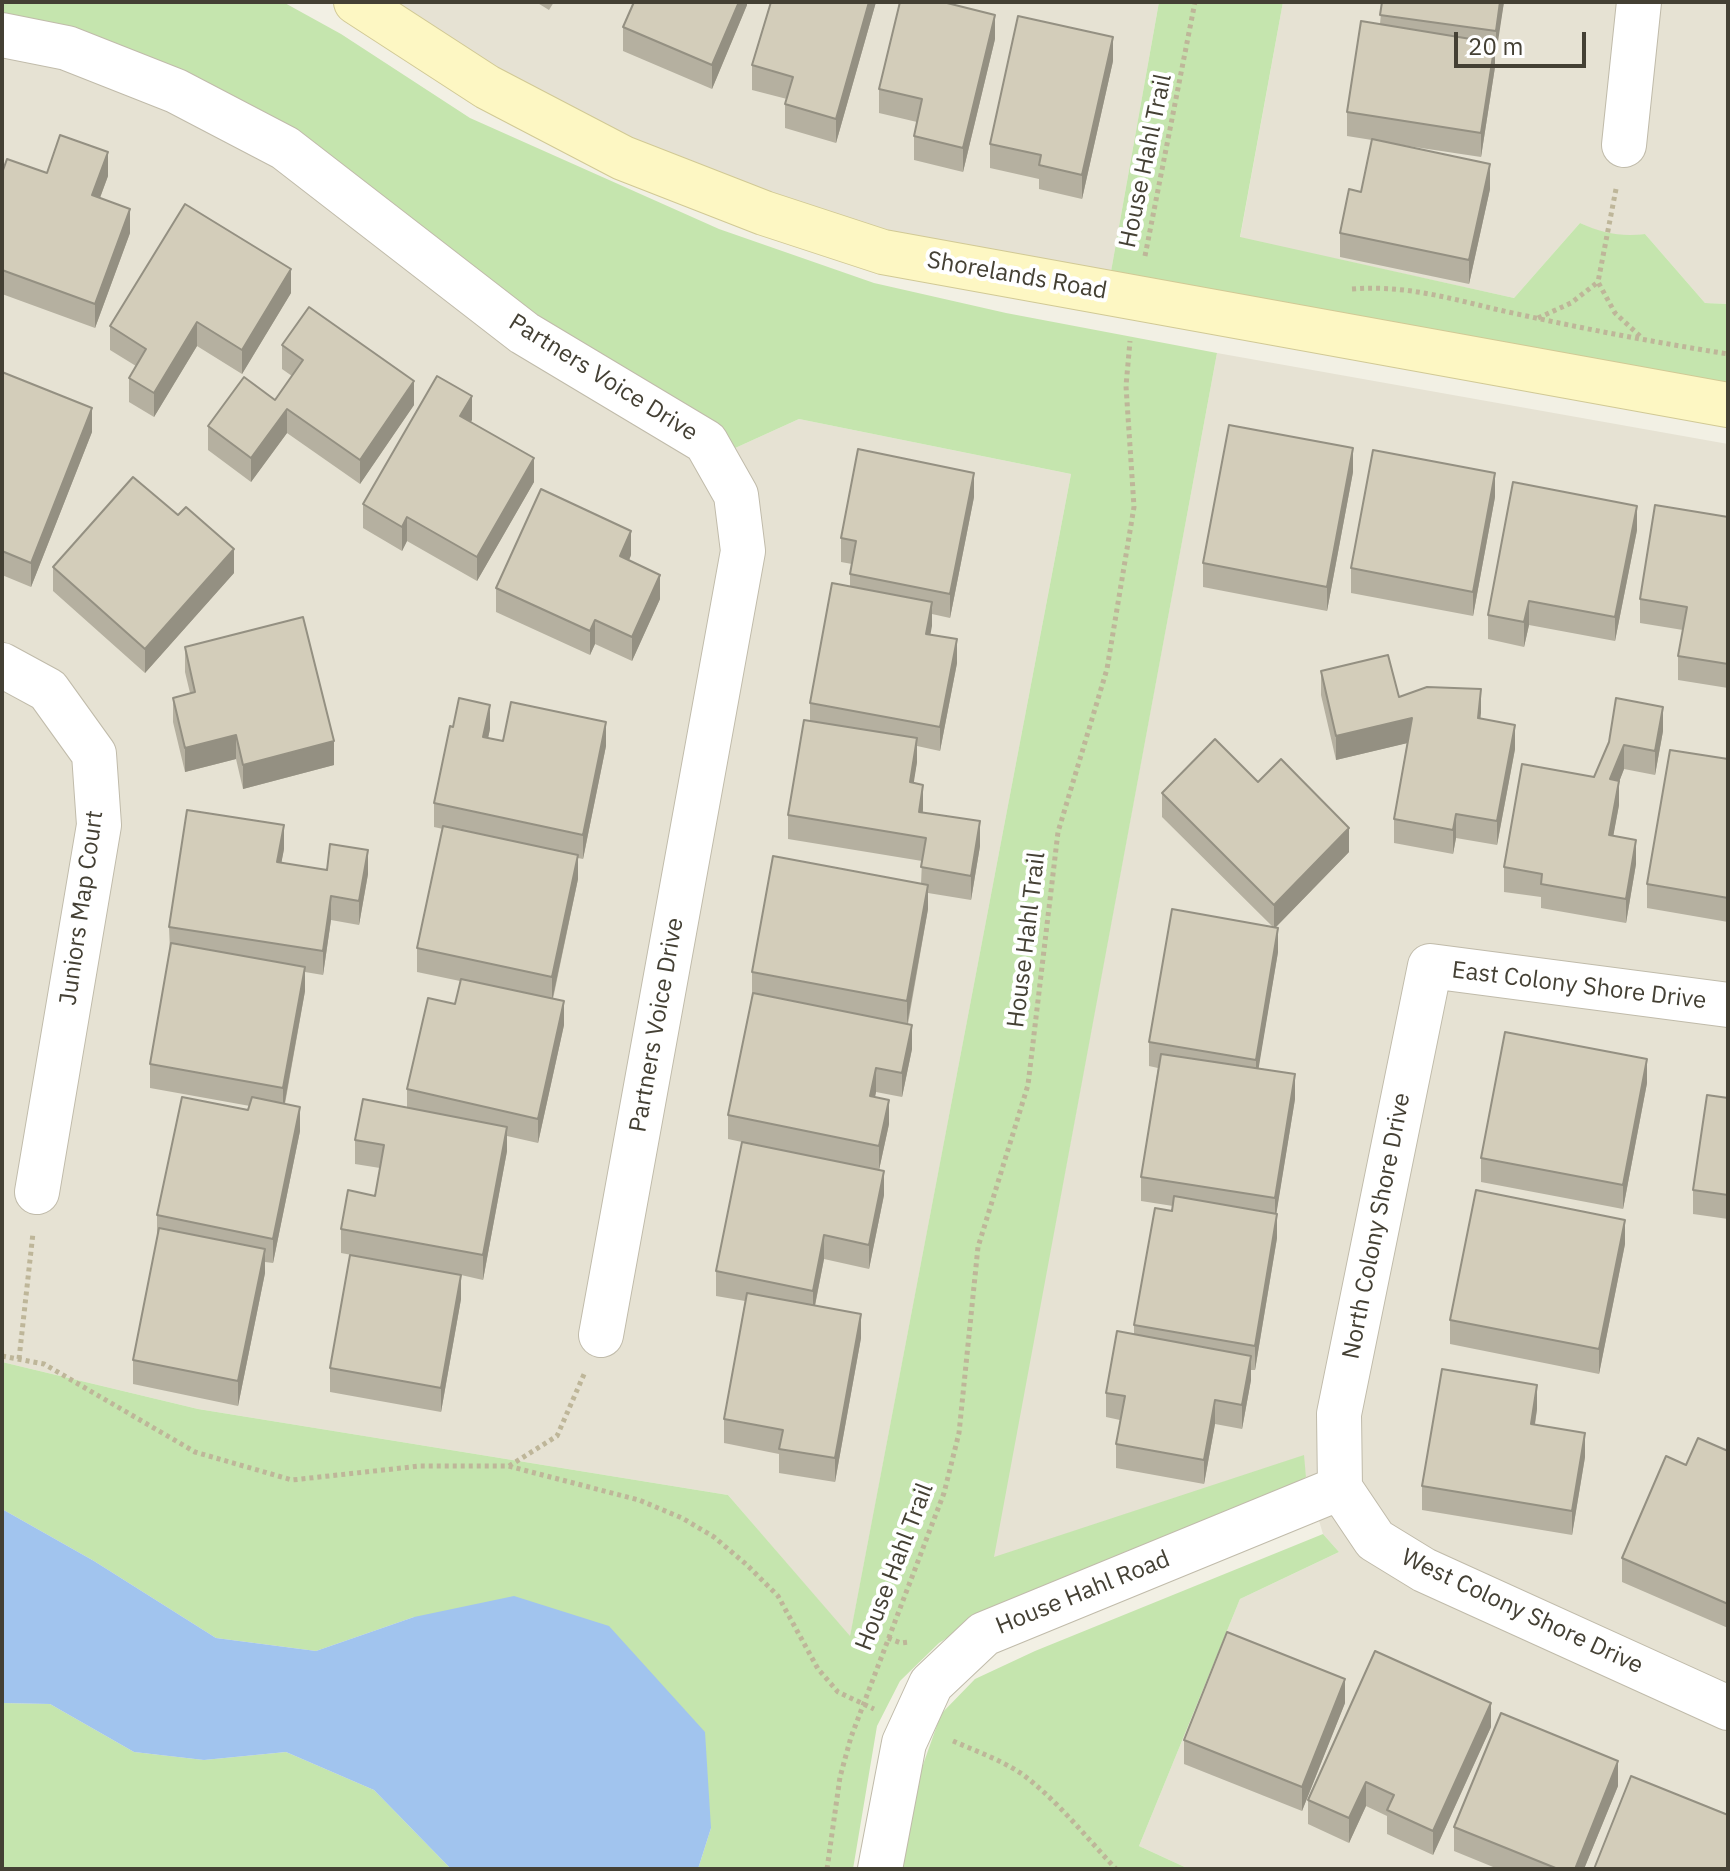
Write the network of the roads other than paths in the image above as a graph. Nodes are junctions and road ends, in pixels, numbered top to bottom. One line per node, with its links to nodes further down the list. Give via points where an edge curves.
1 (356, 2): 5 (street, Shorelands Road, via 487,87 623,158 883,252)
2 (1639, 2): 4 (street)
3 (2, 35): 10 (street, Partners Voice Drive, via 67,48 176,91 285,148 524,333 706,442 736,495 743,551)
4 (1624, 145)
5 (1728, 405)
6 (2, 665): 9 (street, Juniors Map Court, via 48,690 94,754 99,825)
7 (1430, 966): 8 (street, East Colony Shore Drive); 11 (street, North Colony Shore Drive, via 1339,1414)
8 (1728, 1005)
9 (37, 1192)
10 (601, 1335)
11 (1340, 1488): 12 (street, West Colony Shore Drive, via 1375,1540 1424,1570); 13 (street, House Hahl Road, via 984,1634 931,1684 904,1743)
12 (1728, 1708)
13 (880, 1869)

